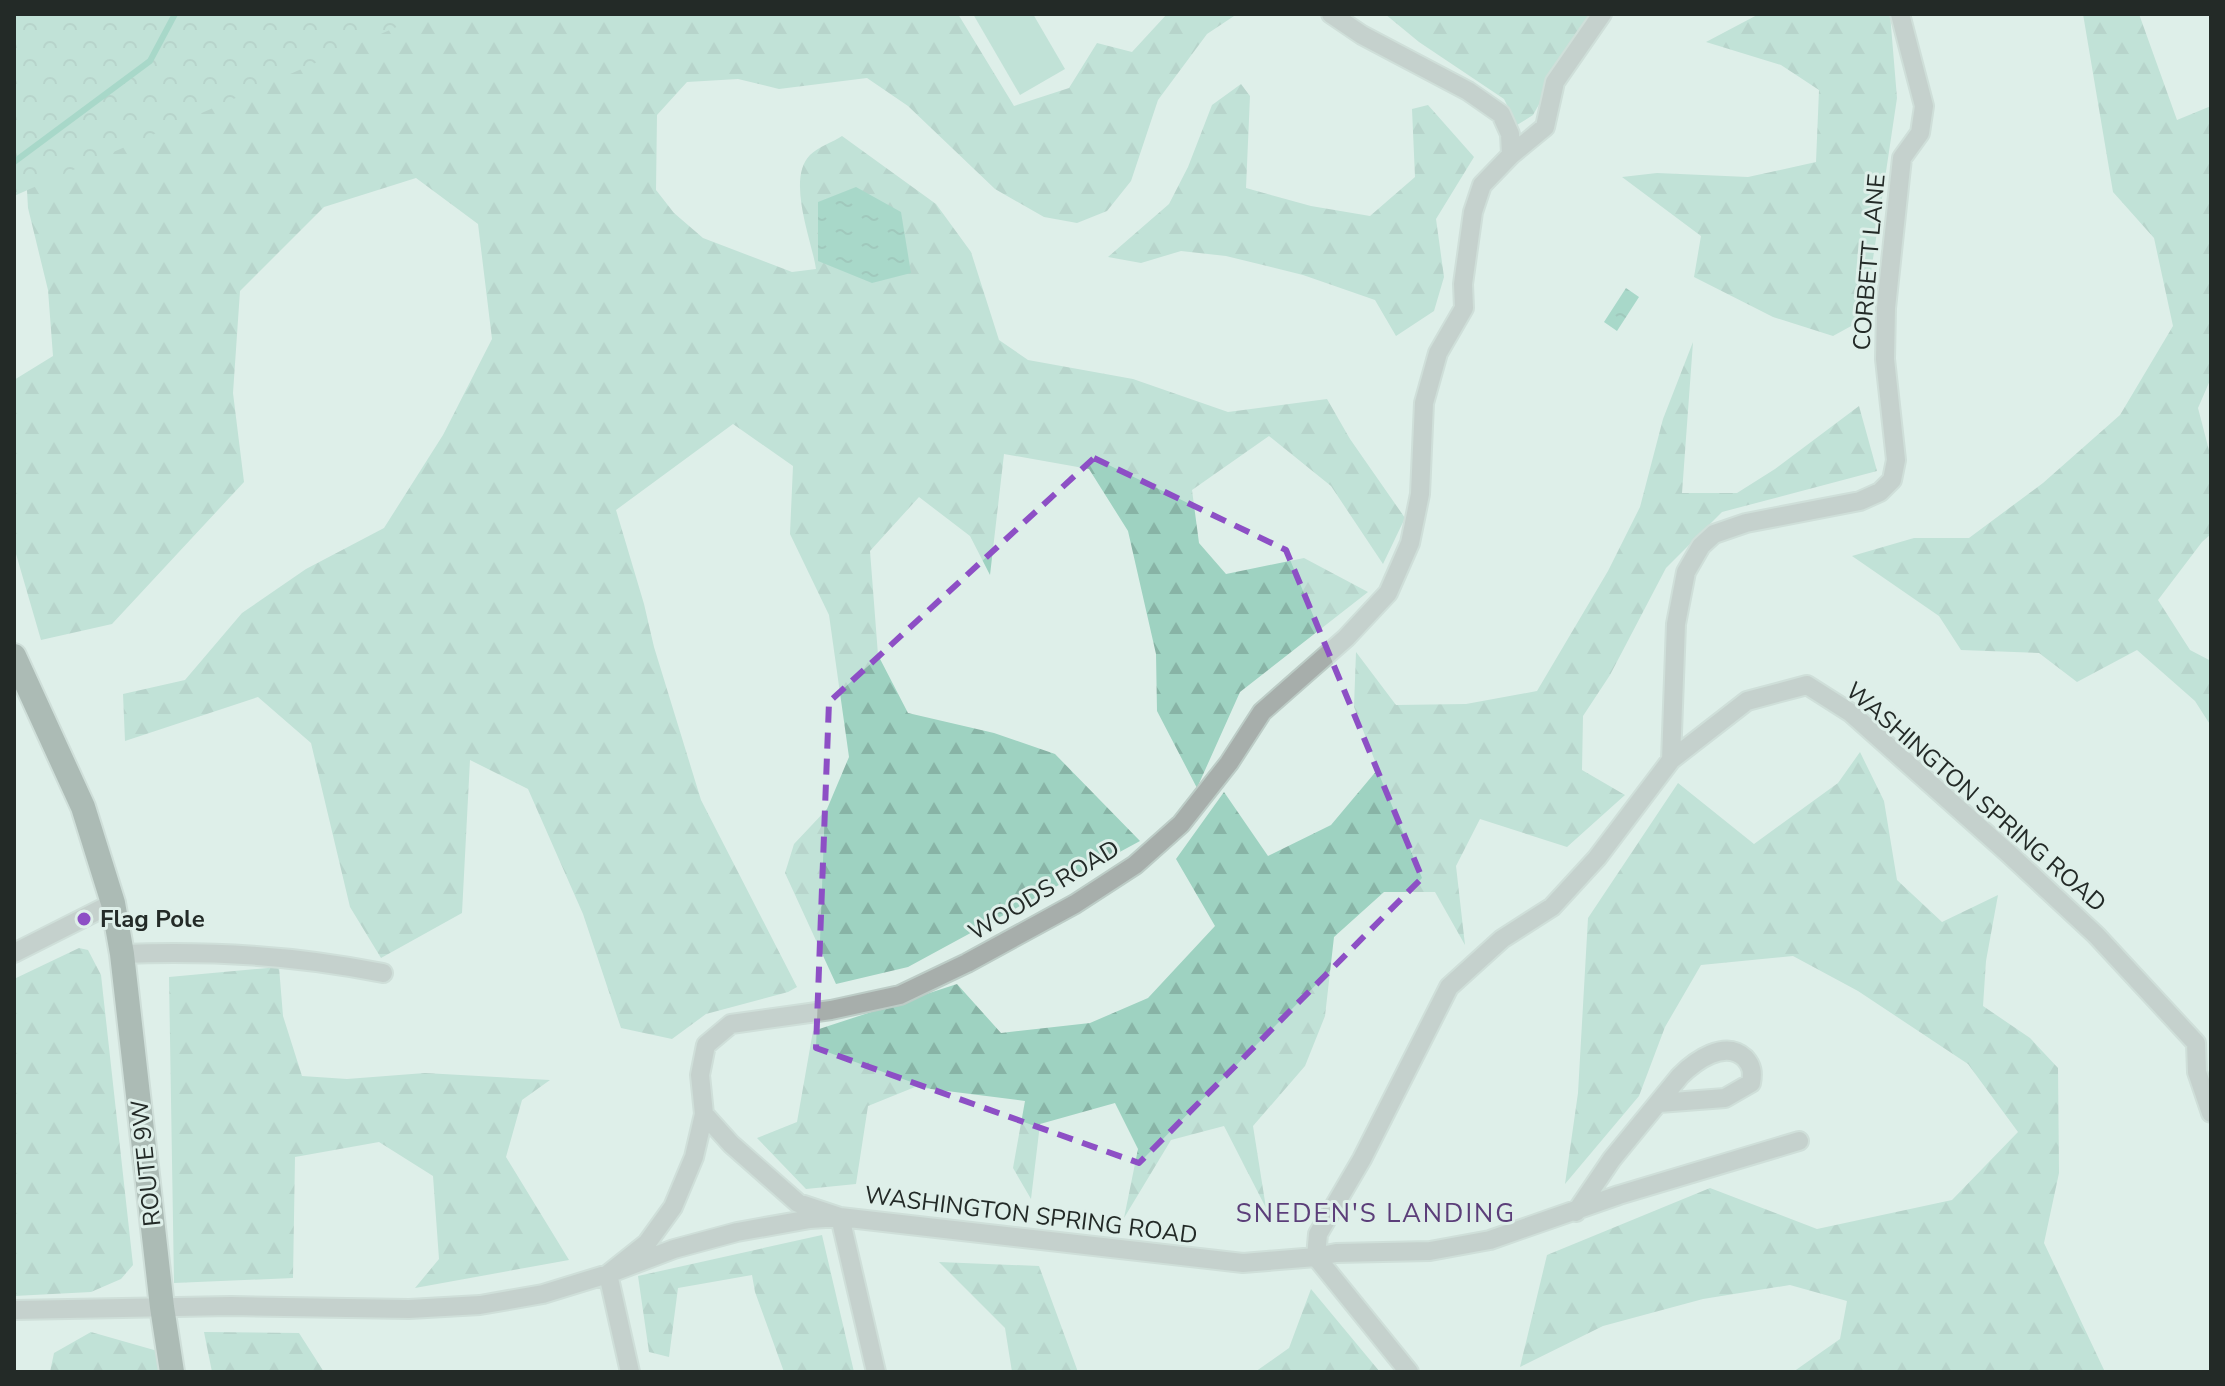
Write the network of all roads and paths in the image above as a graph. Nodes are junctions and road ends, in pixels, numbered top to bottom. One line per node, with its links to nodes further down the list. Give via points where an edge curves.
1 (1331, 14): 4 (street, via 1501,114 1510,134)
2 (1602, 14): 4 (street, WOODS ROAD, via 1555,82 1545,127)
3 (1900, 14): 6 (street, CORBETT LANE, via 1924,106 1920,133 1902,158 1886,308 1885,359 1896,460 1892,480 1860,501 1746,523 1714,534 1701,546 1686,572 1676,624)
4 (1511, 155): 14 (street, WOODS ROAD, via 1482,185 1473,212 1464,308 1438,353 1424,403 1422,482 1415,519 1388,593 1262,712 1181,824 1135,865 1075,904 900,995 731,1024 706,1045 700,1075)
5 (14, 656): 7 (main road, via 83,807)
6 (1671, 760): 11 (street, WASHINGTON SPRING ROAD, via 1747,701 1807,685 1851,713 2008,853); 18 (street, WASHINGTON SPRING ROAD, via 1597,858 1552,907 1502,939 1449,987 1318,1234)
7 (113, 903): 8 (street); 9 (main road, ROUTE 9W)
8 (14, 953)
9 (122, 954): 10 (street, via 256,954); 20 (main road, ROUTE 9W)
10 (383, 973)
11 (2203, 1041): 13 (street, via 2197,1072)
12 (1659, 1103): 12 (street, via 1692,1064 1710,1054 1731,1051 1750,1064 1751,1083 1725,1098); 16 (street)
13 (2211, 1113)
14 (704, 1114): 17 (street, via 798,1203); 19 (street, WOODS ROAD, via 694,1157 673,1207 647,1243)
15 (1799, 1141): 16 (street)
16 (1576, 1212): 18 (street, via 1455,1248)
17 (840, 1217): 18 (street, WASHINGTON SPRING ROAD, via 1243,1263); 19 (street, WASHINGTON SPRING ROAD, via 737,1232); 24 (street)
18 (1316, 1257): 25 (street)
19 (608, 1274): 20 (street, WASHINGTON SPRING ROAD, via 543,1294 480,1305); 23 (street)
20 (162, 1307): 21 (street, WASHINGTON SPRING ROAD); 22 (main road, ROUTE 9W)
21 (14, 1310)
22 (172, 1372)
23 (630, 1372)
24 (876, 1372)
25 (1409, 1372)

